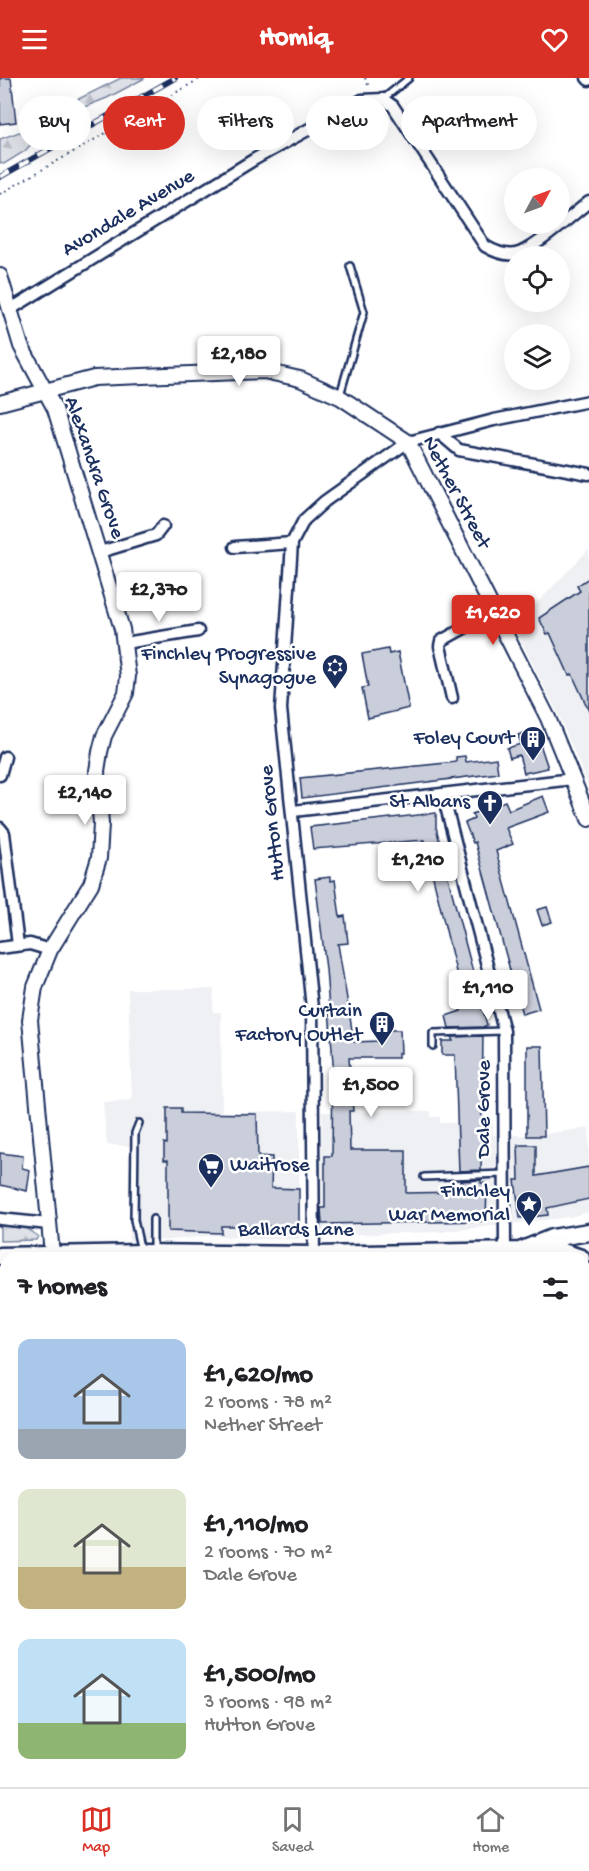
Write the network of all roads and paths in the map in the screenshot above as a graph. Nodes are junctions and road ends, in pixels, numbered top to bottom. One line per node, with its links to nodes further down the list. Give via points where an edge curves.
1 (201, 78): 6 (path)
2 (409, 78): 3 (lane)
3 (387, 96)
4 (389, 105): 7 (street, via 399,114 485,246 493,251 505,255 525,250)
5 (306, 131): 10 (street, Avondale Avenue)
6 (0, 194)
7 (589, 202)
8 (350, 266): 12 (lane, via 364,312)
9 (0, 276): 10 (street, Alexandra Grove)
10 (11, 309): 11 (street, Alexandra Grove, via 21,346)
11 (43, 390): 12 (street, Nether Street, via 94,378 264,371 300,379); 14 (street, Nether Street); 21 (street, Alexandra Grove, via 55,409)
12 (340, 397): 16 (street, Nether Street)
13 (589, 401): 15 (street)
14 (0, 403)
15 (440, 434): 16 (street); 17 (street, via 459,450)
16 (408, 442): 19 (street, Hutton Grove, via 304,520); 22 (street, Nether Street)
17 (589, 474)
18 (162, 526): 21 (street, via 156,535)
19 (292, 543): 20 (street); 30 (street, Hutton Grove, via 281,710)
20 (235, 546)
21 (100, 552): 24 (street, Alexandra Grove)
22 (493, 612): 25 (street, via 441,641); 28 (street, Nether Street, via 548,718)
23 (198, 632): 24 (street)
24 (125, 643): 35 (street, Alexandra Grove, via 126,693 104,736 97,771 99,858 91,884)
25 (452, 698)
26 (5, 757): 27 (street)
27 (0, 775)
28 (573, 779): 29 (street); 31 (street, Nether Street)
29 (443, 795): 30 (street); 36 (street, Dale Grove)
30 (293, 811): 49 (street, Hutton Grove, via 312,1008)
31 (589, 819)
32 (0, 828): 33 (street, via 4,833)
33 (18, 945): 34 (street); 35 (street)
34 (0, 948)
35 (50, 950): 43 (street, Alexandra Grove, via 35,987 30,1020)
36 (504, 1031): 37 (lane, via 433,1033); 39 (street, Dale Grove)
37 (434, 1046)
38 (139, 1123): 47 (lane, via 135,1133 134,1220)
39 (504, 1174): 40 (lane); 45 (street, Dale Grove)
40 (424, 1177)
41 (0, 1219): 43 (street)
42 (153, 1219): 48 (lane)
43 (49, 1224): 46 (street, Alexandra Grove)
44 (588, 1232): 45 (main road, Ballards Lane); 53 (main road)
45 (518, 1249): 50 (main road, Ballards Lane); 51 (main road); 52 (main road)
46 (52, 1252)
47 (147, 1252)
48 (147, 1252)
49 (314, 1252)
50 (442, 1252)
51 (526, 1252)
52 (535, 1252)
53 (584, 1252)

